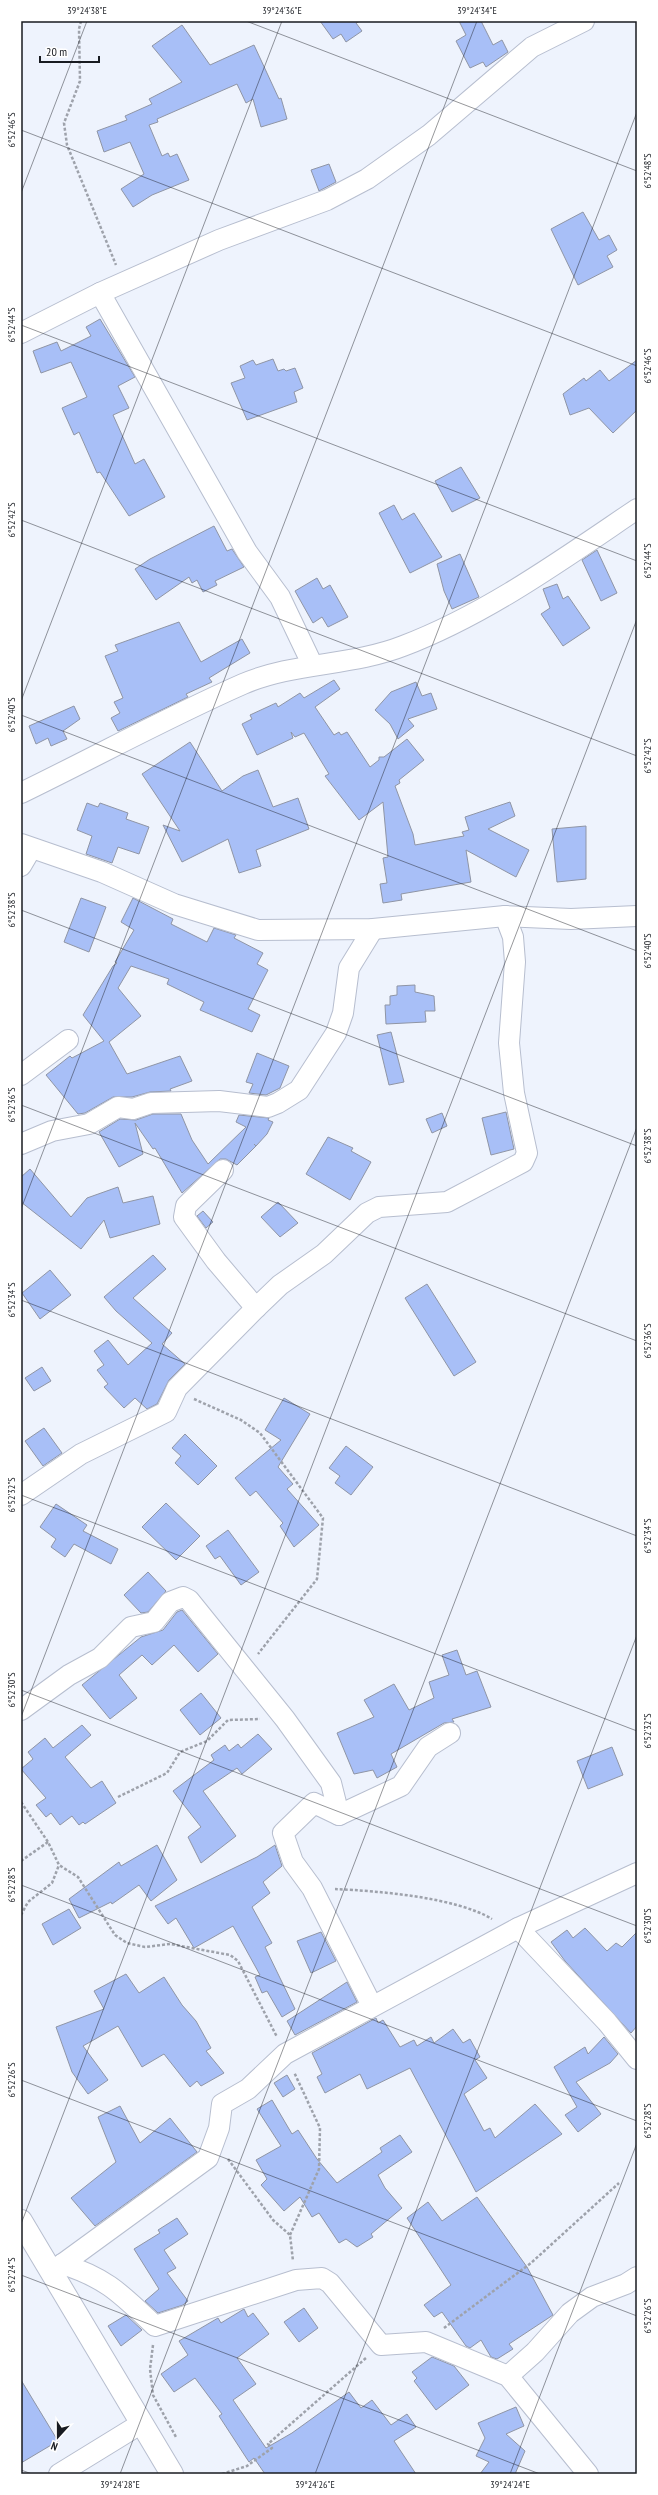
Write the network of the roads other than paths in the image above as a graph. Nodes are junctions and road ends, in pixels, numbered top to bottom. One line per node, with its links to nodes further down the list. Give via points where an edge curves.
1 (584, 21): 2 (street, via 532,47 429,135 367,179 327,200 219,240)
2 (100, 293): 3 (street); 5 (street, via 247,552 280,597)
3 (21, 333)
4 (637, 509): 5 (street, via 528,582 403,647 347,661)
5 (312, 664): 6 (street, via 245,683)
6 (21, 793)
7 (26, 847): 8 (street); 11 (street, via 102,872 174,904 258,930)
8 (21, 866)
9 (505, 916): 10 (street, via 571,919); 11 (street); 16 (street, via 514,937 515,962 508,1043 514,1093 527,1153 523,1162 447,1202 379,1207 367,1212 324,1254 280,1285)
10 (637, 916)
11 (373, 929): 14 (street, via 349,968 343,1013 336,1033 299,1090 278,1103 268,1107 219,1101 151,1103 134,1109 118,1107 89,1124 52,1131)
12 (68, 1040): 13 (street)
13 (21, 1075)
14 (21, 1144)
15 (223, 1170): 16 (street, via 186,1206 184,1218)
16 (256, 1308): 17 (street, via 177,1388 166,1412 81,1454)
17 (21, 1495)
18 (21, 1710): 20 (street, via 69,1675 100,1658 131,1627 154,1622 170,1602 183,1597 189,1600 285,1719 330,1783)
19 (450, 1733): 20 (street, via 428,1747 401,1786)
20 (339, 1815): 23 (street, via 314,1803 283,1832 293,1862 312,1888)
21 (637, 1873): 22 (street)
22 (515, 1929): 23 (street); 24 (street, via 608,2022)
23 (372, 2006): 26 (street, via 285,2054 248,2089 222,2104 219,2128 208,2158)
24 (637, 2059)
25 (21, 2221): 26 (main road)
26 (57, 2268): 28 (street, via 85,2272 113,2287 155,2326 296,2280 322,2278 330,2283 381,2345 426,2342); 29 (main road)
27 (637, 2277): 28 (street, via 592,2297 570,2313 536,2352)
28 (508, 2376): 32 (street)
29 (142, 2423): 30 (main road); 31 (street)
30 (170, 2471)
31 (59, 2474)
32 (588, 2474)

